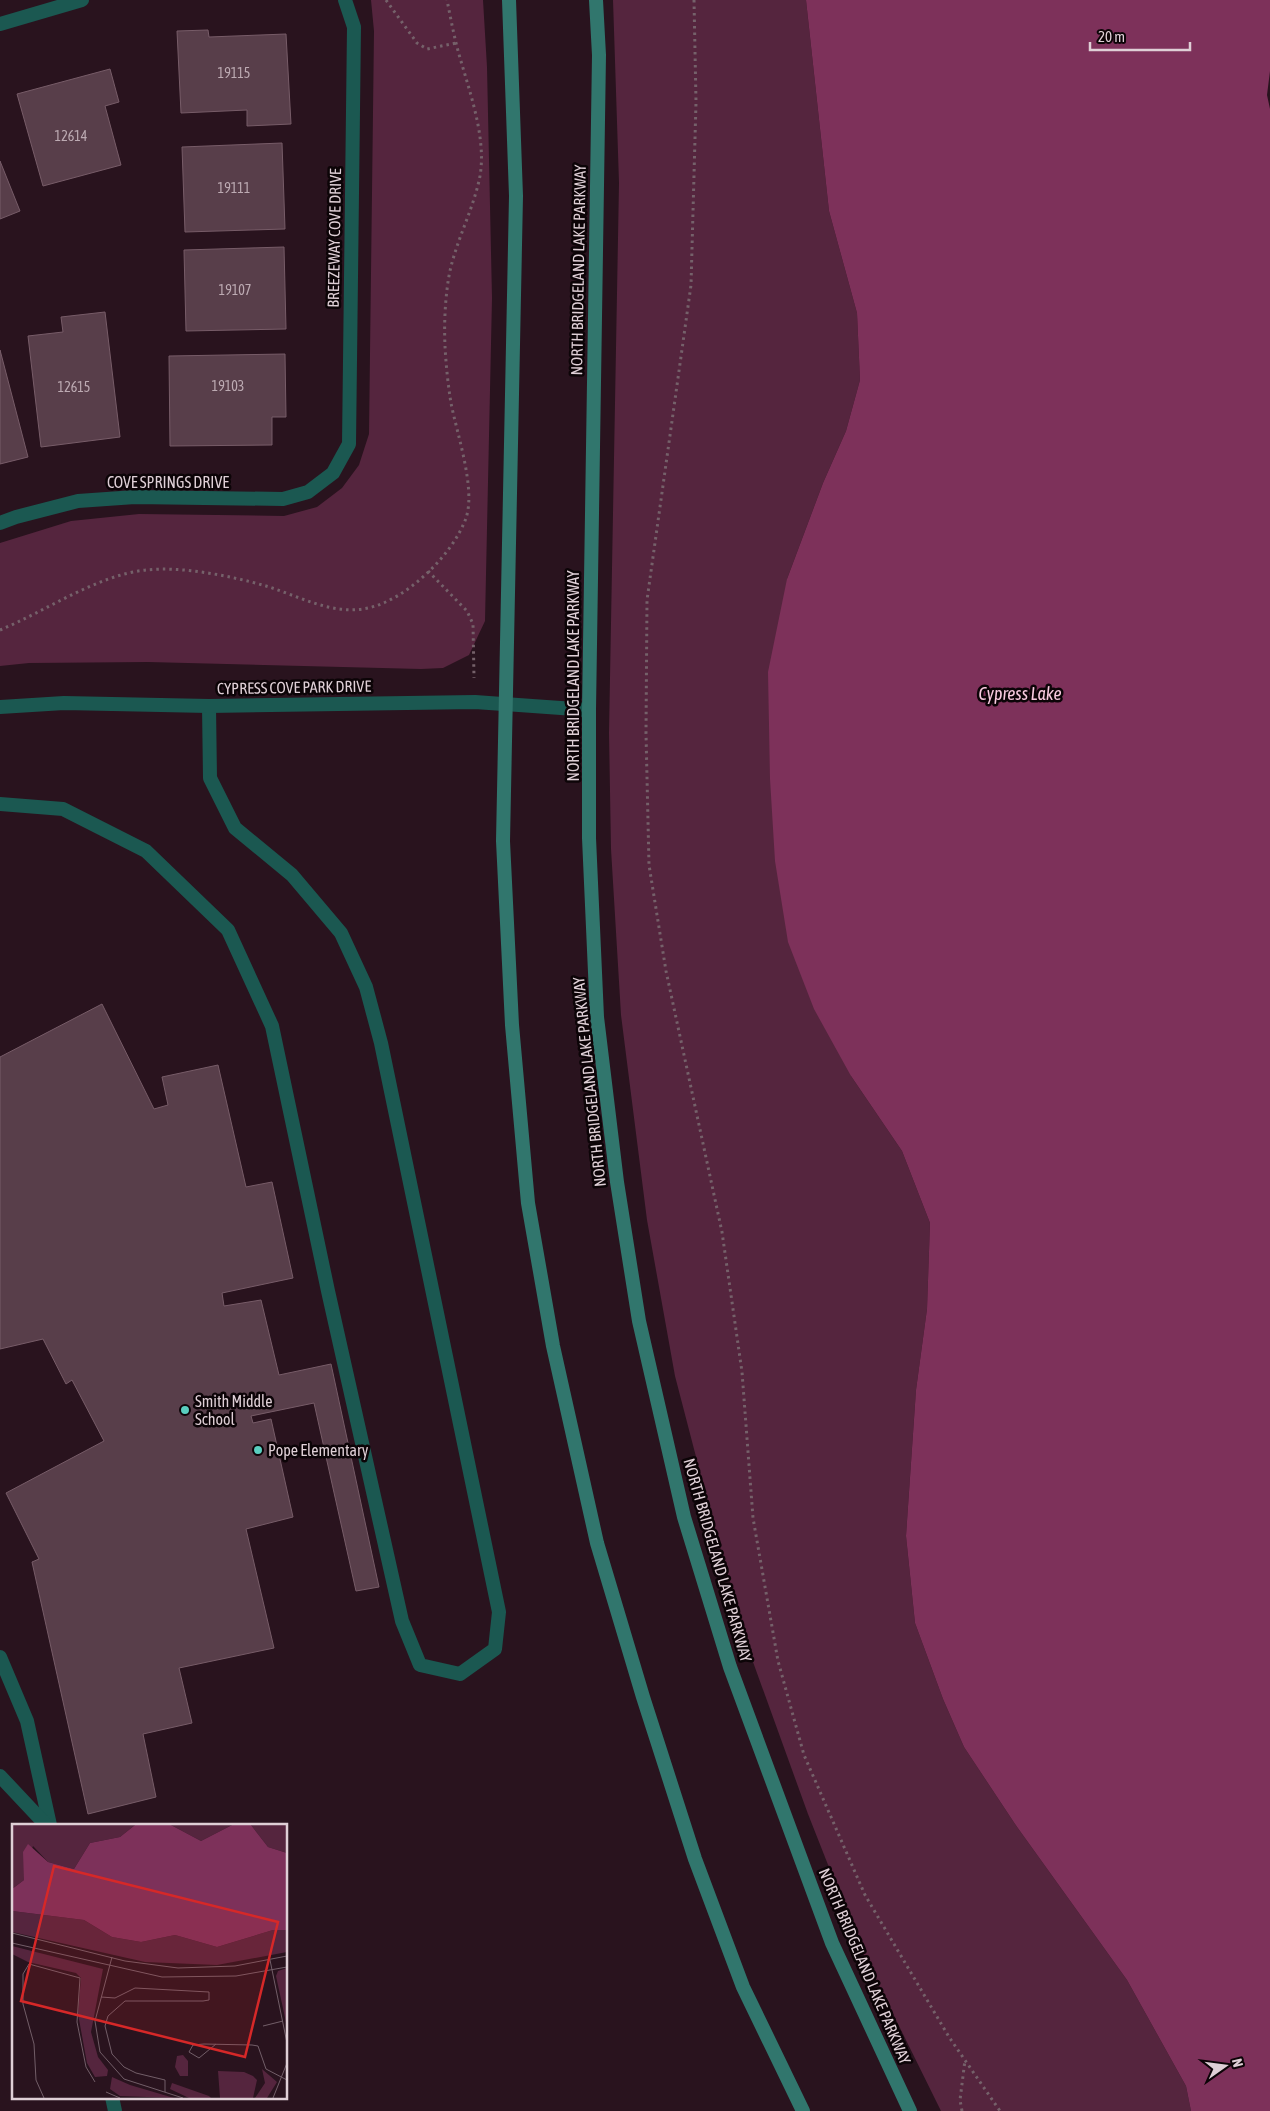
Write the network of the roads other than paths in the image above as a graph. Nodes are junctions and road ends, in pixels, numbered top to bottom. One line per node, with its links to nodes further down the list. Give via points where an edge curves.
1 (82, 0): 5 (street)
2 (345, 0): 6 (street, BREEZEWAY COVE DRIVE, via 354,27 350,444)
3 (510, 0): 8 (main road, via 516,196)
4 (596, 0): 11 (main road, NORTH BRIDGELAND LAKE PARKWAY, via 599,55)
5 (0, 24)
6 (333, 473): 7 (street, COVE SPRINGS DRIVE, via 308,492 283,499 135,497 78,501)
7 (0, 523)
8 (505, 704): 9 (street, CYPRESS COVE PARK DRIVE); 11 (street, CYPRESS COVE PARK DRIVE); 19 (main road, via 503,841 512,1025 528,1203 553,1346 597,1543 651,1724 696,1859 744,1987)
9 (209, 706): 10 (street, CYPRESS COVE PARK DRIVE, via 64,703); 12 (street, via 210,778 234,828 292,875 340,933 366,987 391,1089 499,1612 495,1649 460,1674 420,1665 402,1621 272,1026 228,930 146,851 63,809)
10 (0, 707)
11 (589, 710): 20 (main road, NORTH BRIDGELAND LAKE PARKWAY, via 589,838 597,1017 617,1182 640,1321 671,1461 684,1516 730,1667 786,1820 832,1943)
12 (0, 804)
13 (0, 1657): 16 (street, via 27,1721)
14 (0, 1776): 15 (street)
15 (47, 1824)
16 (48, 1824)
17 (112, 2098): 18 (street)
18 (115, 2111)
19 (803, 2111)
20 (910, 2111)

